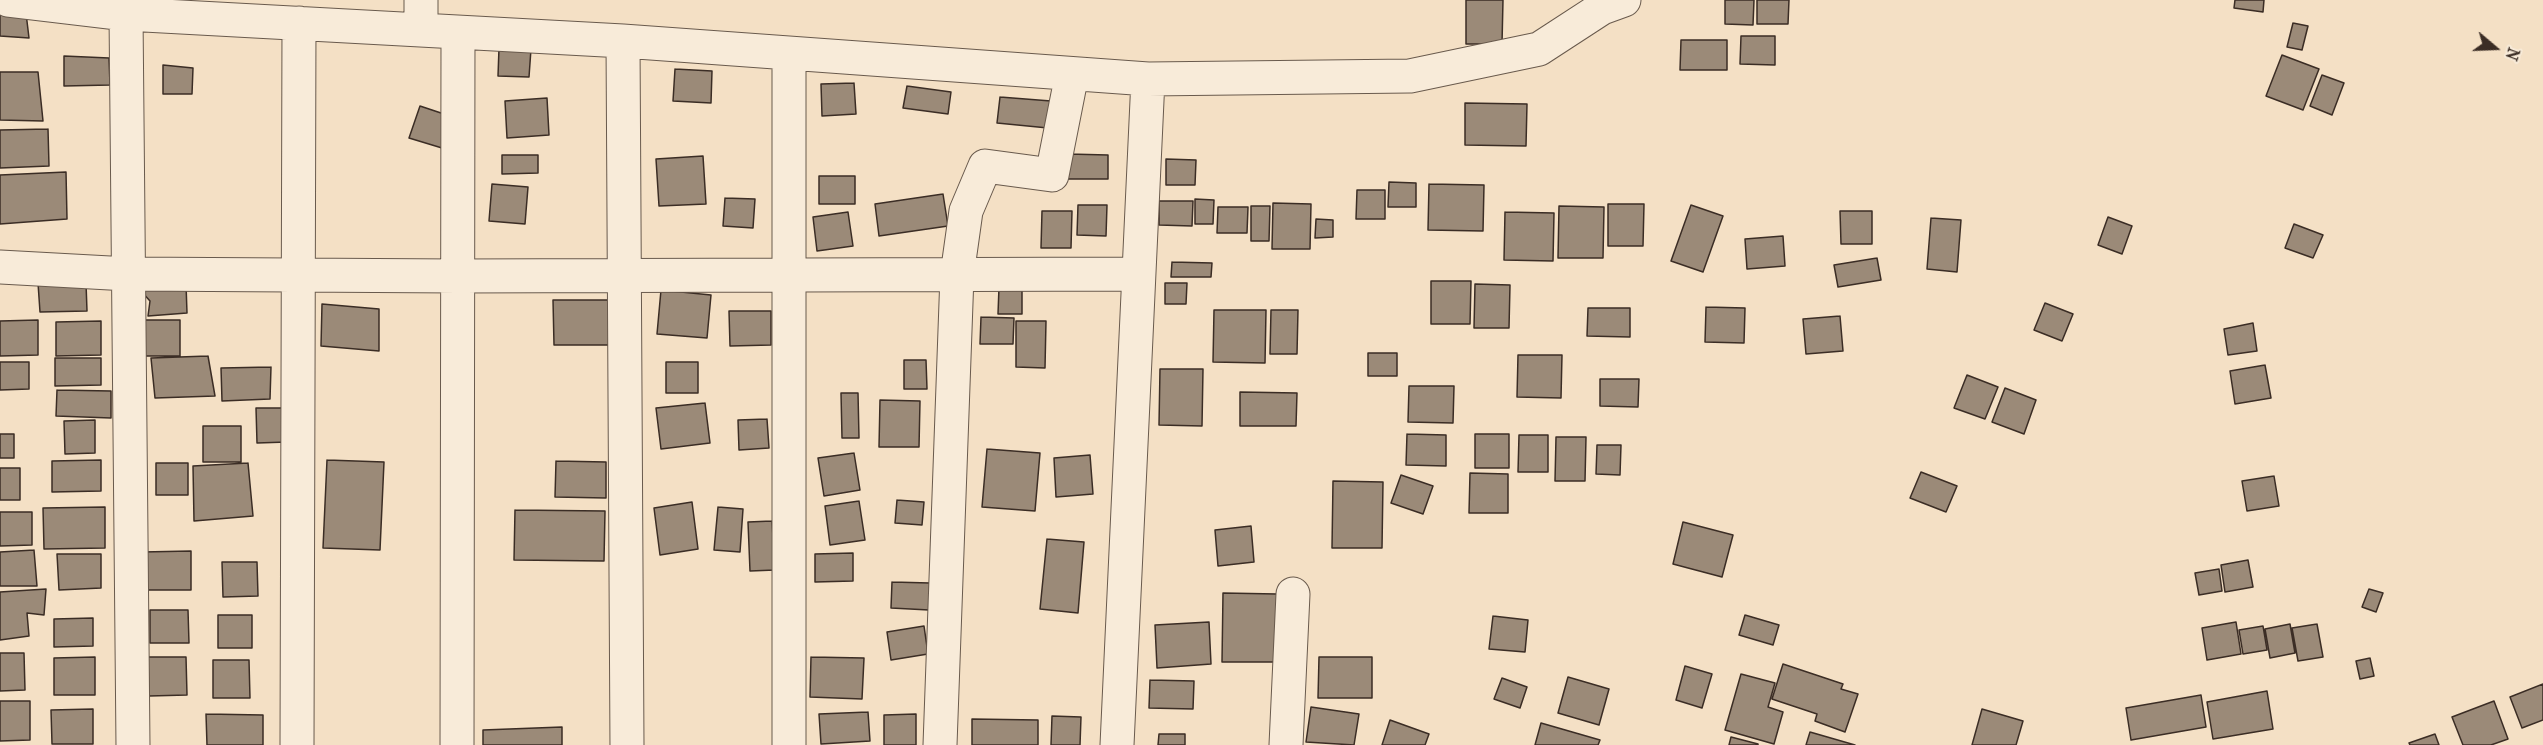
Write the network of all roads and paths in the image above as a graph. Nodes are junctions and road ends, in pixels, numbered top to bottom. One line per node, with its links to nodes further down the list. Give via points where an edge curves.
1 (8, 0): 3 (street)
2 (1624, 0): 10 (street, via 1602,8 1539,49 1410,76)
3 (126, 14): 5 (street); 12 (street)
4 (421, 15): 5 (street); 6 (street)
5 (299, 23): 14 (street)
6 (458, 32): 7 (street); 16 (street)
7 (622, 41): 8 (street); 17 (street)
8 (789, 53): 9 (street); 18 (street)
9 (1072, 74): 10 (street); 15 (street, via 1052,175 985,166 966,211)
10 (1148, 79): 13 (street)
11 (0, 267): 12 (street)
12 (128, 274): 14 (street); 20 (street)
13 (1138, 274): 15 (street); 26 (street)
14 (298, 275): 16 (street); 21 (street)
15 (957, 275): 18 (street); 25 (street)
16 (458, 276): 17 (street); 22 (street)
17 (624, 276): 18 (street); 23 (street)
18 (789, 276): 24 (street)
19 (1293, 594): 27 (street)
20 (133, 745)
21 (297, 745)
22 (457, 745)
23 (627, 745)
24 (789, 745)
25 (940, 745)
26 (1117, 745)
27 (1286, 745)

